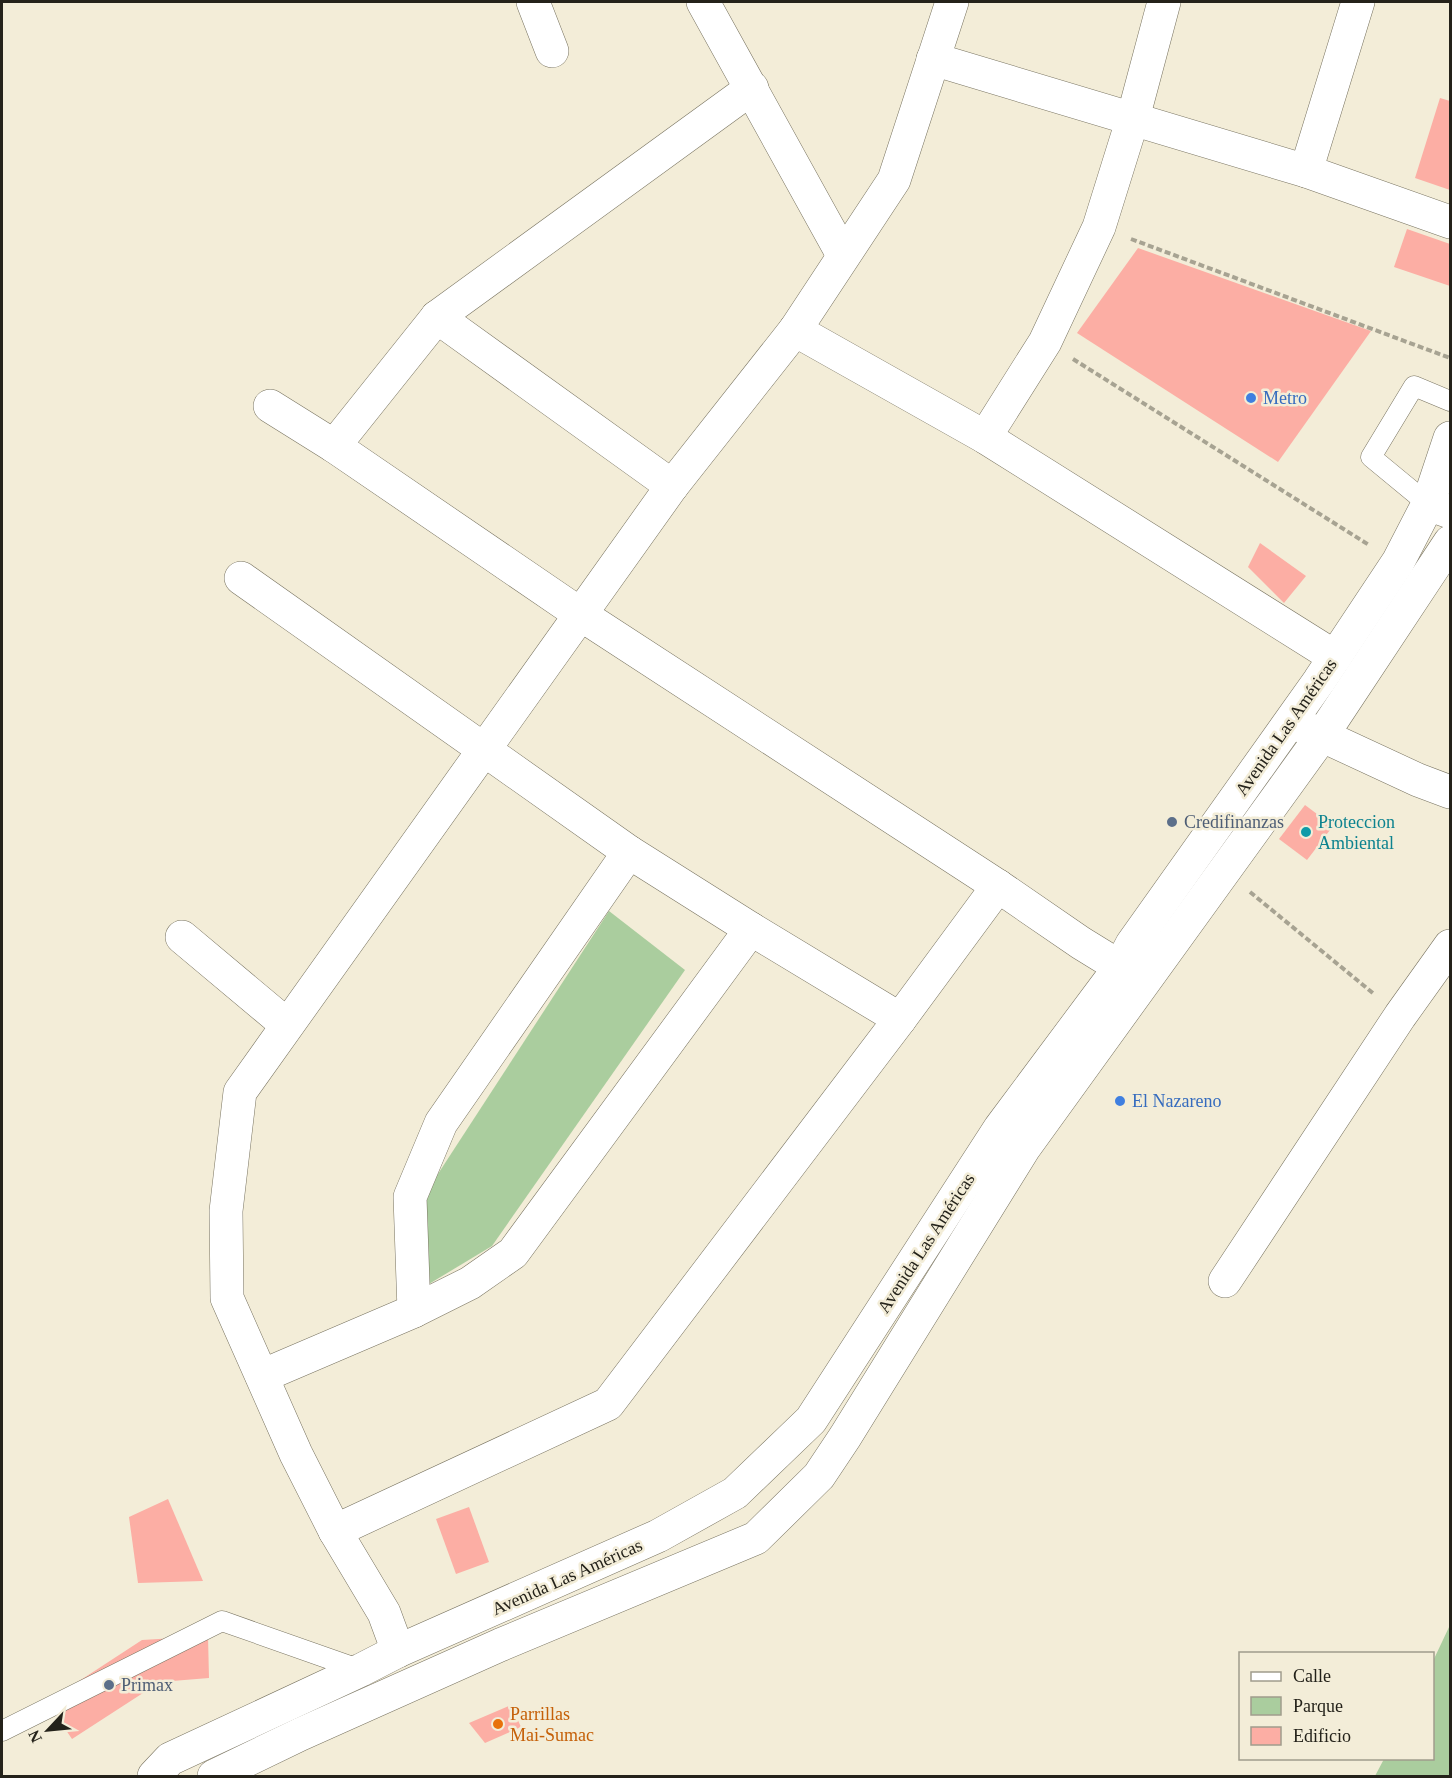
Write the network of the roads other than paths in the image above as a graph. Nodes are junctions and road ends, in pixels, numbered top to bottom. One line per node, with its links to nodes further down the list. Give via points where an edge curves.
1 (533, 2): 6 (street)
2 (703, 2): 8 (street)
3 (951, 2): 7 (street)
4 (1164, 2): 9 (street)
5 (1358, 2): 10 (street)
6 (552, 51)
7 (933, 59): 9 (street); 12 (street, via 894,180)
8 (752, 88): 12 (street); 13 (street)
9 (1133, 118): 10 (street); 17 (street, via 1099,227 1045,342)
10 (1306, 171): 11 (street)
11 (1450, 222)
12 (843, 255): 14 (street)
13 (437, 317): 19 (street); 20 (street)
14 (795, 330): 17 (street); 20 (street)
15 (1450, 401): 21 (lane, via 1414,386 1371,457)
16 (270, 406): 19 (street)
17 (986, 437): 25 (street)
18 (1450, 438): 21 (street, Avenida Las Américas)
19 (334, 446): 24 (street)
20 (672, 486): 24 (street)
21 (1439, 508): 25 (street, Avenida Las Américas)
22 (1450, 542): 27 (street, Avenida Las Américas)
23 (241, 578): 28 (street)
24 (580, 614): 28 (street); 31 (street)
25 (1335, 657): 26 (street, Avenida Las Américas)
26 (1291, 721): 27 (street); 35 (street, Avenida Las Américas, via 1139,934)
27 (1322, 737): 29 (street); 35 (street, Avenida Las Américas, via 1223,870)
28 (485, 750): 30 (street); 37 (street)
29 (1450, 792)
30 (629, 852): 32 (street); 39 (street, via 441,1124 410,1197)
31 (998, 886): 35 (street); 36 (street)
32 (751, 929): 36 (street); 39 (street, via 513,1253 470,1283)
33 (182, 938): 37 (street)
34 (1450, 946): 38 (street)
35 (1130, 975): 42 (street, Avenida Las Américas, via 1000,1128 811,1420 735,1493 658,1536); 46 (street, Avenida Las Américas, via 845,1437 819,1476 756,1538 500,1645)
36 (900, 1019): 41 (street, via 608,1404)
37 (287, 1025): 40 (street, via 240,1092 226,1211 226,1298)
38 (1225, 1281)
39 (414, 1311): 40 (street)
40 (262, 1376): 41 (street)
41 (335, 1531): 42 (street, via 384,1613)
42 (398, 1651): 43 (street, Avenida Las Américas)
43 (361, 1670): 44 (lane, via 222,1621); 45 (street, Avenida Las Américas, via 170,1759)
44 (2, 1731)
45 (154, 1776)
46 (214, 1776)

